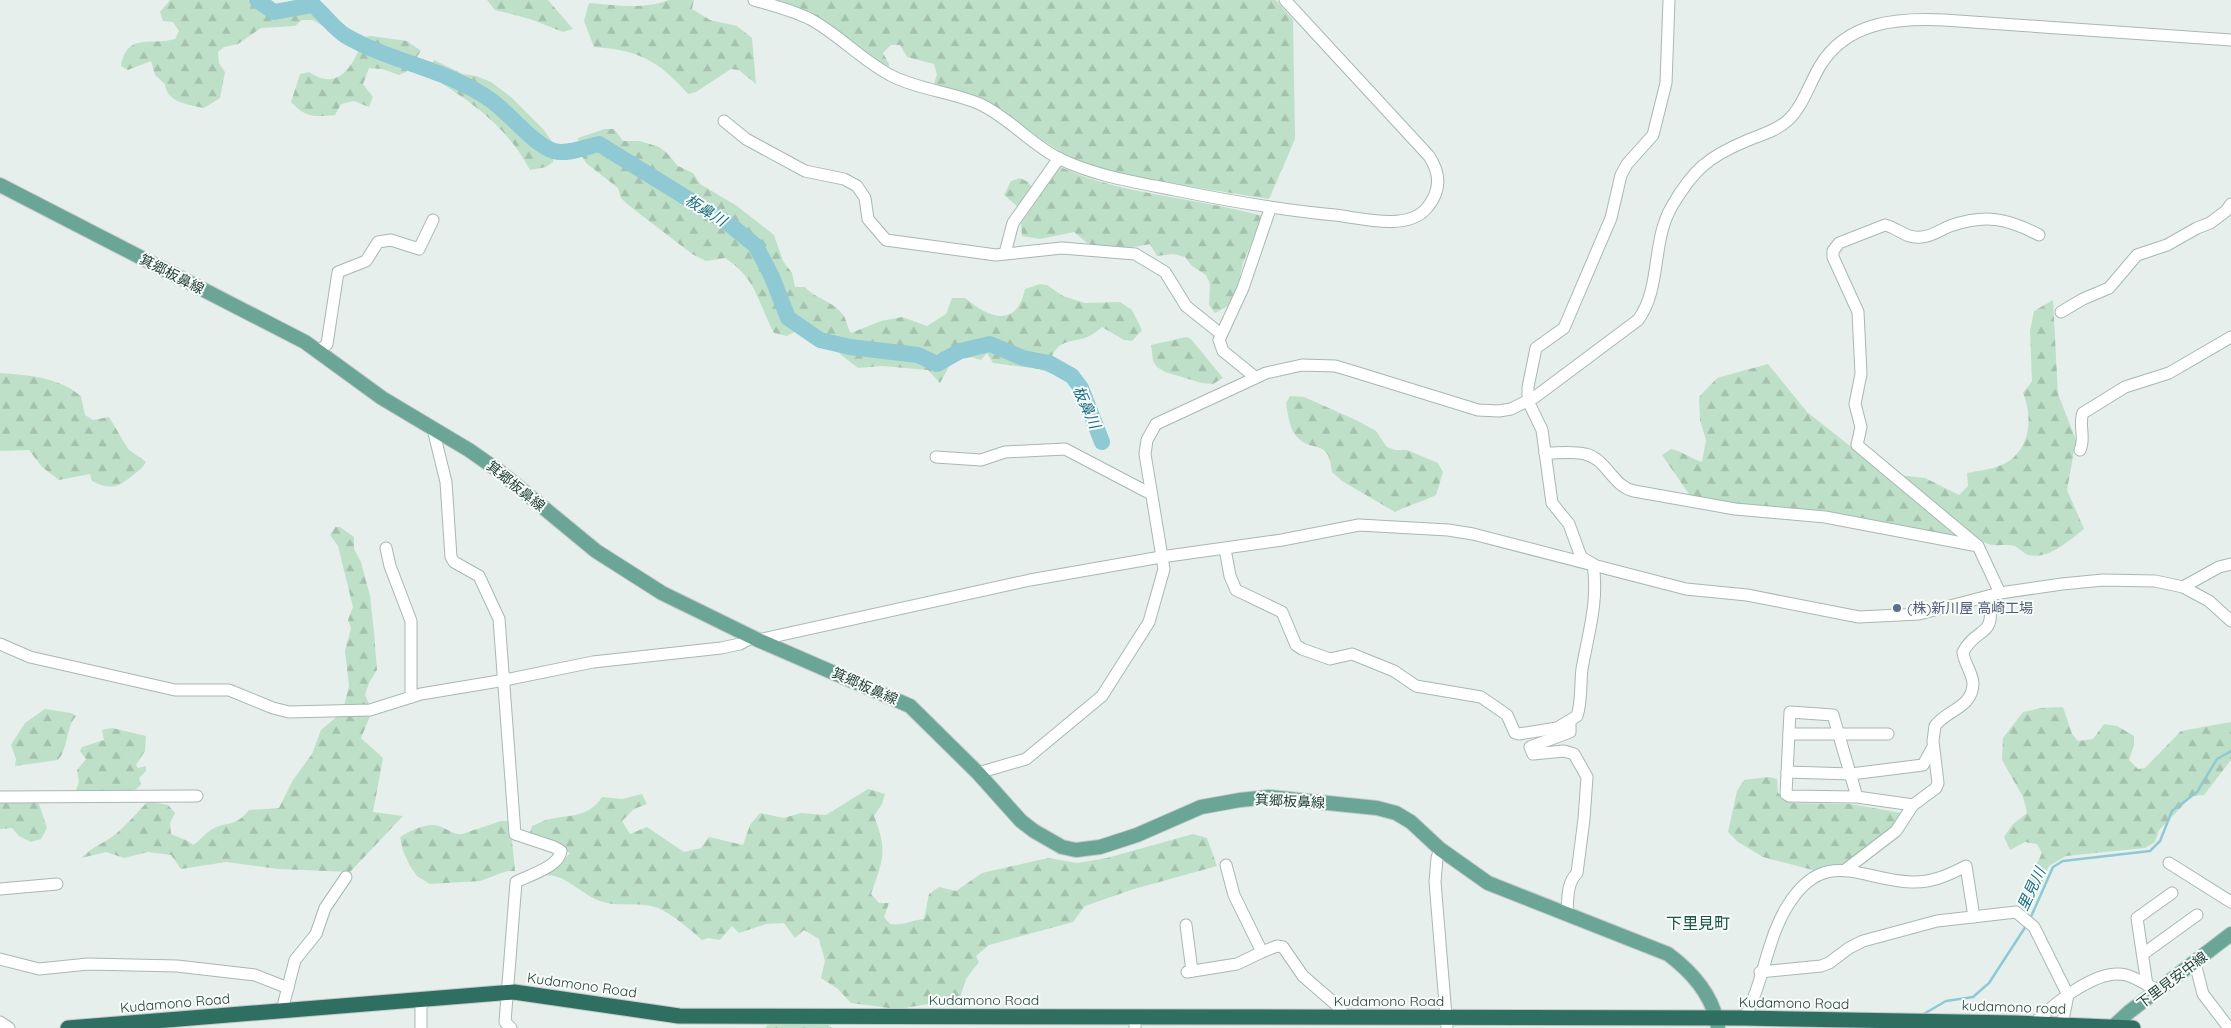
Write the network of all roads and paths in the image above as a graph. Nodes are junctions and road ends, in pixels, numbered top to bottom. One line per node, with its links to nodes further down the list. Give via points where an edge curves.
1 (754, 0): 6 (street, via 810,19 893,77 983,106)
2 (1285, 0): 9 (street, via 1429,156 1435,164 1439,182 1432,202 1424,211 1402,221)
3 (1669, 0): 18 (street, via 1666,83 1653,136 1620,176 1612,218 1564,328 1536,348)
4 (2231, 40): 18 (street, via 1905,19 1867,28 1835,49 1821,64 1799,108 1787,121 1776,129 1720,152 1697,170 1671,206 1661,227 1651,295 1638,320)
5 (724, 121): 12 (street, via 746,139 804,171 857,186 865,198 868,219 886,240 990,254)
6 (1059, 158): 9 (street, via 1096,174); 12 (street, via 1012,222)
7 (0, 185): 16 (main road, 箕郷板鼻線)
8 (2231, 204): 13 (street, via 2210,223 2167,246 2137,255 2109,288)
9 (1270, 209): 14 (street, via 1243,288)
10 (433, 220): 16 (street, via 419,249 391,240 378,242 366,261 338,272 327,344)
11 (2039, 235): 24 (street, via 2018,224 1994,218 1950,226 1919,238 1885,225 1839,243 1833,251 1858,312 1862,374 1855,404 1861,427 1857,445)
12 (1005, 253): 14 (street, via 1062,248 1140,256 1165,272 1186,306)
13 (2061, 312)
14 (1221, 334): 17 (street, via 1219,340 1223,351)
15 (2231, 337): 20 (street, via 2170,374 2126,387 2083,413 2083,444)
16 (319, 351): 19 (main road, 箕郷板鼻線, via 382,398)
17 (1254, 377): 18 (street, via 1289,367 1326,365 1478,410 1511,409); 23 (street, via 1164,420 1152,429 1145,454)
18 (1528, 401): 21 (street, via 1542,430)
19 (433, 429): 33 (main road, 箕郷板鼻線, via 498,471 596,552 628,573); 35 (street, via 446,482 451,557 479,576 499,619)
20 (2080, 450)
21 (1545, 454): 24 (street, via 1586,454 1627,490 1735,508 1825,517); 28 (street, via 1552,503 1569,524 1581,557)
22 (936, 457): 23 (street, via 981,460 1005,452 1065,449)
23 (1152, 494): 27 (street)
24 (1978, 546): 31 (street)
25 (386, 548): 36 (street, via 410,621)
26 (1225, 548): 27 (street); 28 (street, via 1333,532 1359,525 1473,534); 37 (street, via 1236,590 1282,612 1296,645 1302,649 1330,659 1352,654 1394,670 1416,686 1481,697 1507,714 1519,734 1557,728)
27 (1161, 557): 33 (street, via 1021,582); 43 (street, via 1164,568 1149,622 1107,691 1026,759)
28 (1593, 564): 31 (street, via 1686,589 1747,595 1859,617 1919,614); 37 (street, via 1596,581 1593,621 1582,670 1580,709)
29 (2231, 564): 30 (street, via 2219,567)
30 (2183, 588): 31 (street, via 2155,581 2103,580); 32 (street, via 2209,601)
31 (1994, 595): 41 (street, via 1987,629 1963,652 1971,674 1972,692 1961,708 1937,723)
32 (2231, 621)
33 (756, 639): 35 (street, via 721,648 593,662); 43 (main road, 箕郷板鼻線, via 910,706)
34 (0, 644): 36 (street, via 30,657 175,690 229,690 289,712 370,710)
35 (505, 680): 36 (street); 70 (street, via 515,834 561,851 555,863 516,882)
36 (411, 697)
37 (1570, 722): 58 (street, via 1570,732 1530,747 1533,754 1564,751 1574,754 1587,778 1577,873 1569,887)
38 (1789, 734): 40 (street); 40 (street, via 1790,712 1833,715); 42 (street)
39 (1888, 734): 40 (street)
40 (1839, 735): 44 (street)
41 (1933, 747): 44 (street, via 1924,765); 48 (street, via 1938,783 1936,788)
42 (1787, 772): 44 (street); 47 (street, via 1786,794 1789,796)
43 (978, 773): 49 (main road, 箕郷板鼻線, via 1034,832 1076,850 1117,843 1200,807 1269,797 1377,808 1396,813 1411,822)
44 (1851, 774): 47 (street)
45 (196, 796): 46 (street)
46 (0, 797)
47 (1857, 797): 48 (street)
48 (1912, 805): 52 (street, via 1896,831)
49 (1440, 849): 58 (main road, 箕郷板鼻線, via 1488,883); 80 (street, via 1435,882)
50 (2169, 863): 57 (street)
51 (1226, 865): 63 (street, via 1234,895)
52 (1845, 870): 60 (street, via 1912,882 1938,878 1966,866); 67 (street, via 1821,873 1788,904)
53 (346, 877): 68 (street, via 325,908 316,934 295,960)
54 (57, 884): 55 (street)
55 (0, 889)
56 (2172, 893): 64 (street, via 2138,918)
57 (2231, 902)
58 (1568, 915): 81 (main road, 箕郷板鼻線, via 1668,954 1692,974)
59 (2196, 915): 64 (street)
60 (1974, 917): 67 (street, via 1937,921 1863,941 1820,966); 71 (street, via 2010,911 2022,916 2034,927)
61 (1186, 925): 63 (street, via 1190,971 1237,964)
62 (2231, 934): 66 (main road, 下里見安中線)
63 (1262, 952): 74 (street, via 1283,947 1303,976 1340,1008)
64 (2143, 954): 69 (street)
65 (0, 959): 68 (street, via 39,969 80,964 177,966 255,975)
66 (2196, 963): 69 (main road, 下里見安中線); 91 (street, via 2203,994)
67 (1760, 972): 75 (street, via 1754,1000)
68 (288, 988): 73 (street)
69 (2153, 988): 71 (street, via 2126,975 2108,975); 85 (main road, 下里見安中線)
70 (507, 992): 72 (highway, Kudamono Road); 78 (highway, Kudamono Road, via 679,1016); 89 (street, via 505,1022)
71 (2068, 995): 82 (street); 83 (street)
72 (421, 1000): 73 (highway, Kudamono Road); 88 (street)
73 (282, 1010): 87 (highway, Kudamono Road)
74 (1345, 1017): 79 (highway, Kudamono Road); 80 (highway, Kudamono Road)
75 (1744, 1018): 76 (highway, Kudamono Road); 81 (highway, Kudamono Road)
76 (1902, 1021): 84 (highway, kudamono road)
77 (0, 1022): 86 (street)
78 (980, 1022): 79 (highway, Kudamono Road)
79 (1135, 1022)
80 (1447, 1023): 81 (highway, Kudamono Road)
81 (1718, 1023)
82 (2033, 1024): 83 (highway, kudamono road); 84 (highway, kudamono road)
83 (2062, 1025): 85 (highway, kudamono road)
84 (2014, 1026)
85 (2114, 1027): 90 (highway)
86 (9, 1028)
87 (68, 1028)
88 (421, 1028)
89 (511, 1028)
90 (2133, 1028)
91 (2229, 1028)

